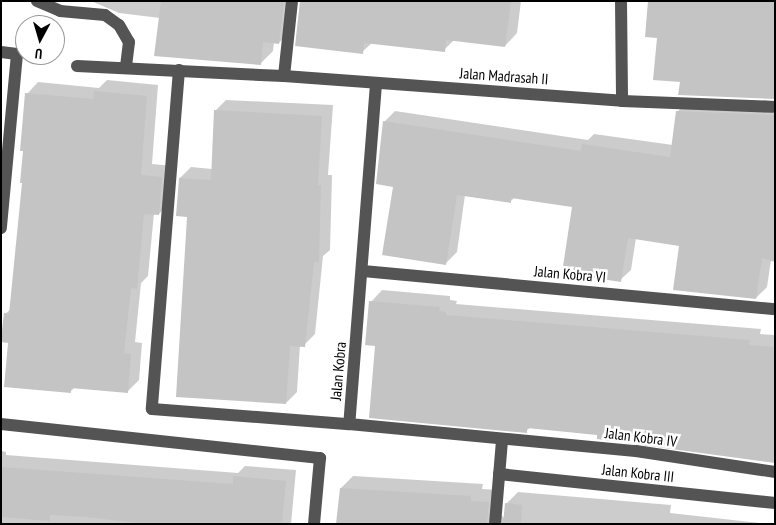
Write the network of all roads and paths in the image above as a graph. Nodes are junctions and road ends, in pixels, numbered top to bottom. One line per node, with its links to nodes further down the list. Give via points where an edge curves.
1 (37, 1): 6 (street, via 60,11 105,15 120,25 129,42)
2 (292, 1): 8 (street)
3 (621, 1): 10 (street)
4 (1, 52): 12 (street, via 17,54)
5 (77, 66): 6 (street, Jalan Madrasah II)
6 (126, 68): 7 (street, Jalan Madrasah II)
7 (179, 70): 8 (street, Jalan Madrasah II); 16 (street, via 152,409)
8 (284, 76): 9 (street, Jalan Madrasah II)
9 (376, 84): 10 (street, Jalan Madrasah II); 13 (street, Jalan Kobra)
10 (622, 101): 11 (street, Jalan Madrasah II)
11 (775, 106)
12 (1, 226)
13 (363, 271): 14 (street, Jalan Kobra VI); 16 (street, Jalan Kobra)
14 (775, 309)
15 (2, 424): 21 (street, via 320,458)
16 (349, 424): 17 (street)
17 (502, 440): 18 (street, Jalan Kobra IV, via 636,451); 19 (street)
18 (775, 472)
19 (499, 474): 20 (street, Jalan Kobra III); 22 (street)
20 (775, 503)
21 (314, 524)
22 (495, 524)

